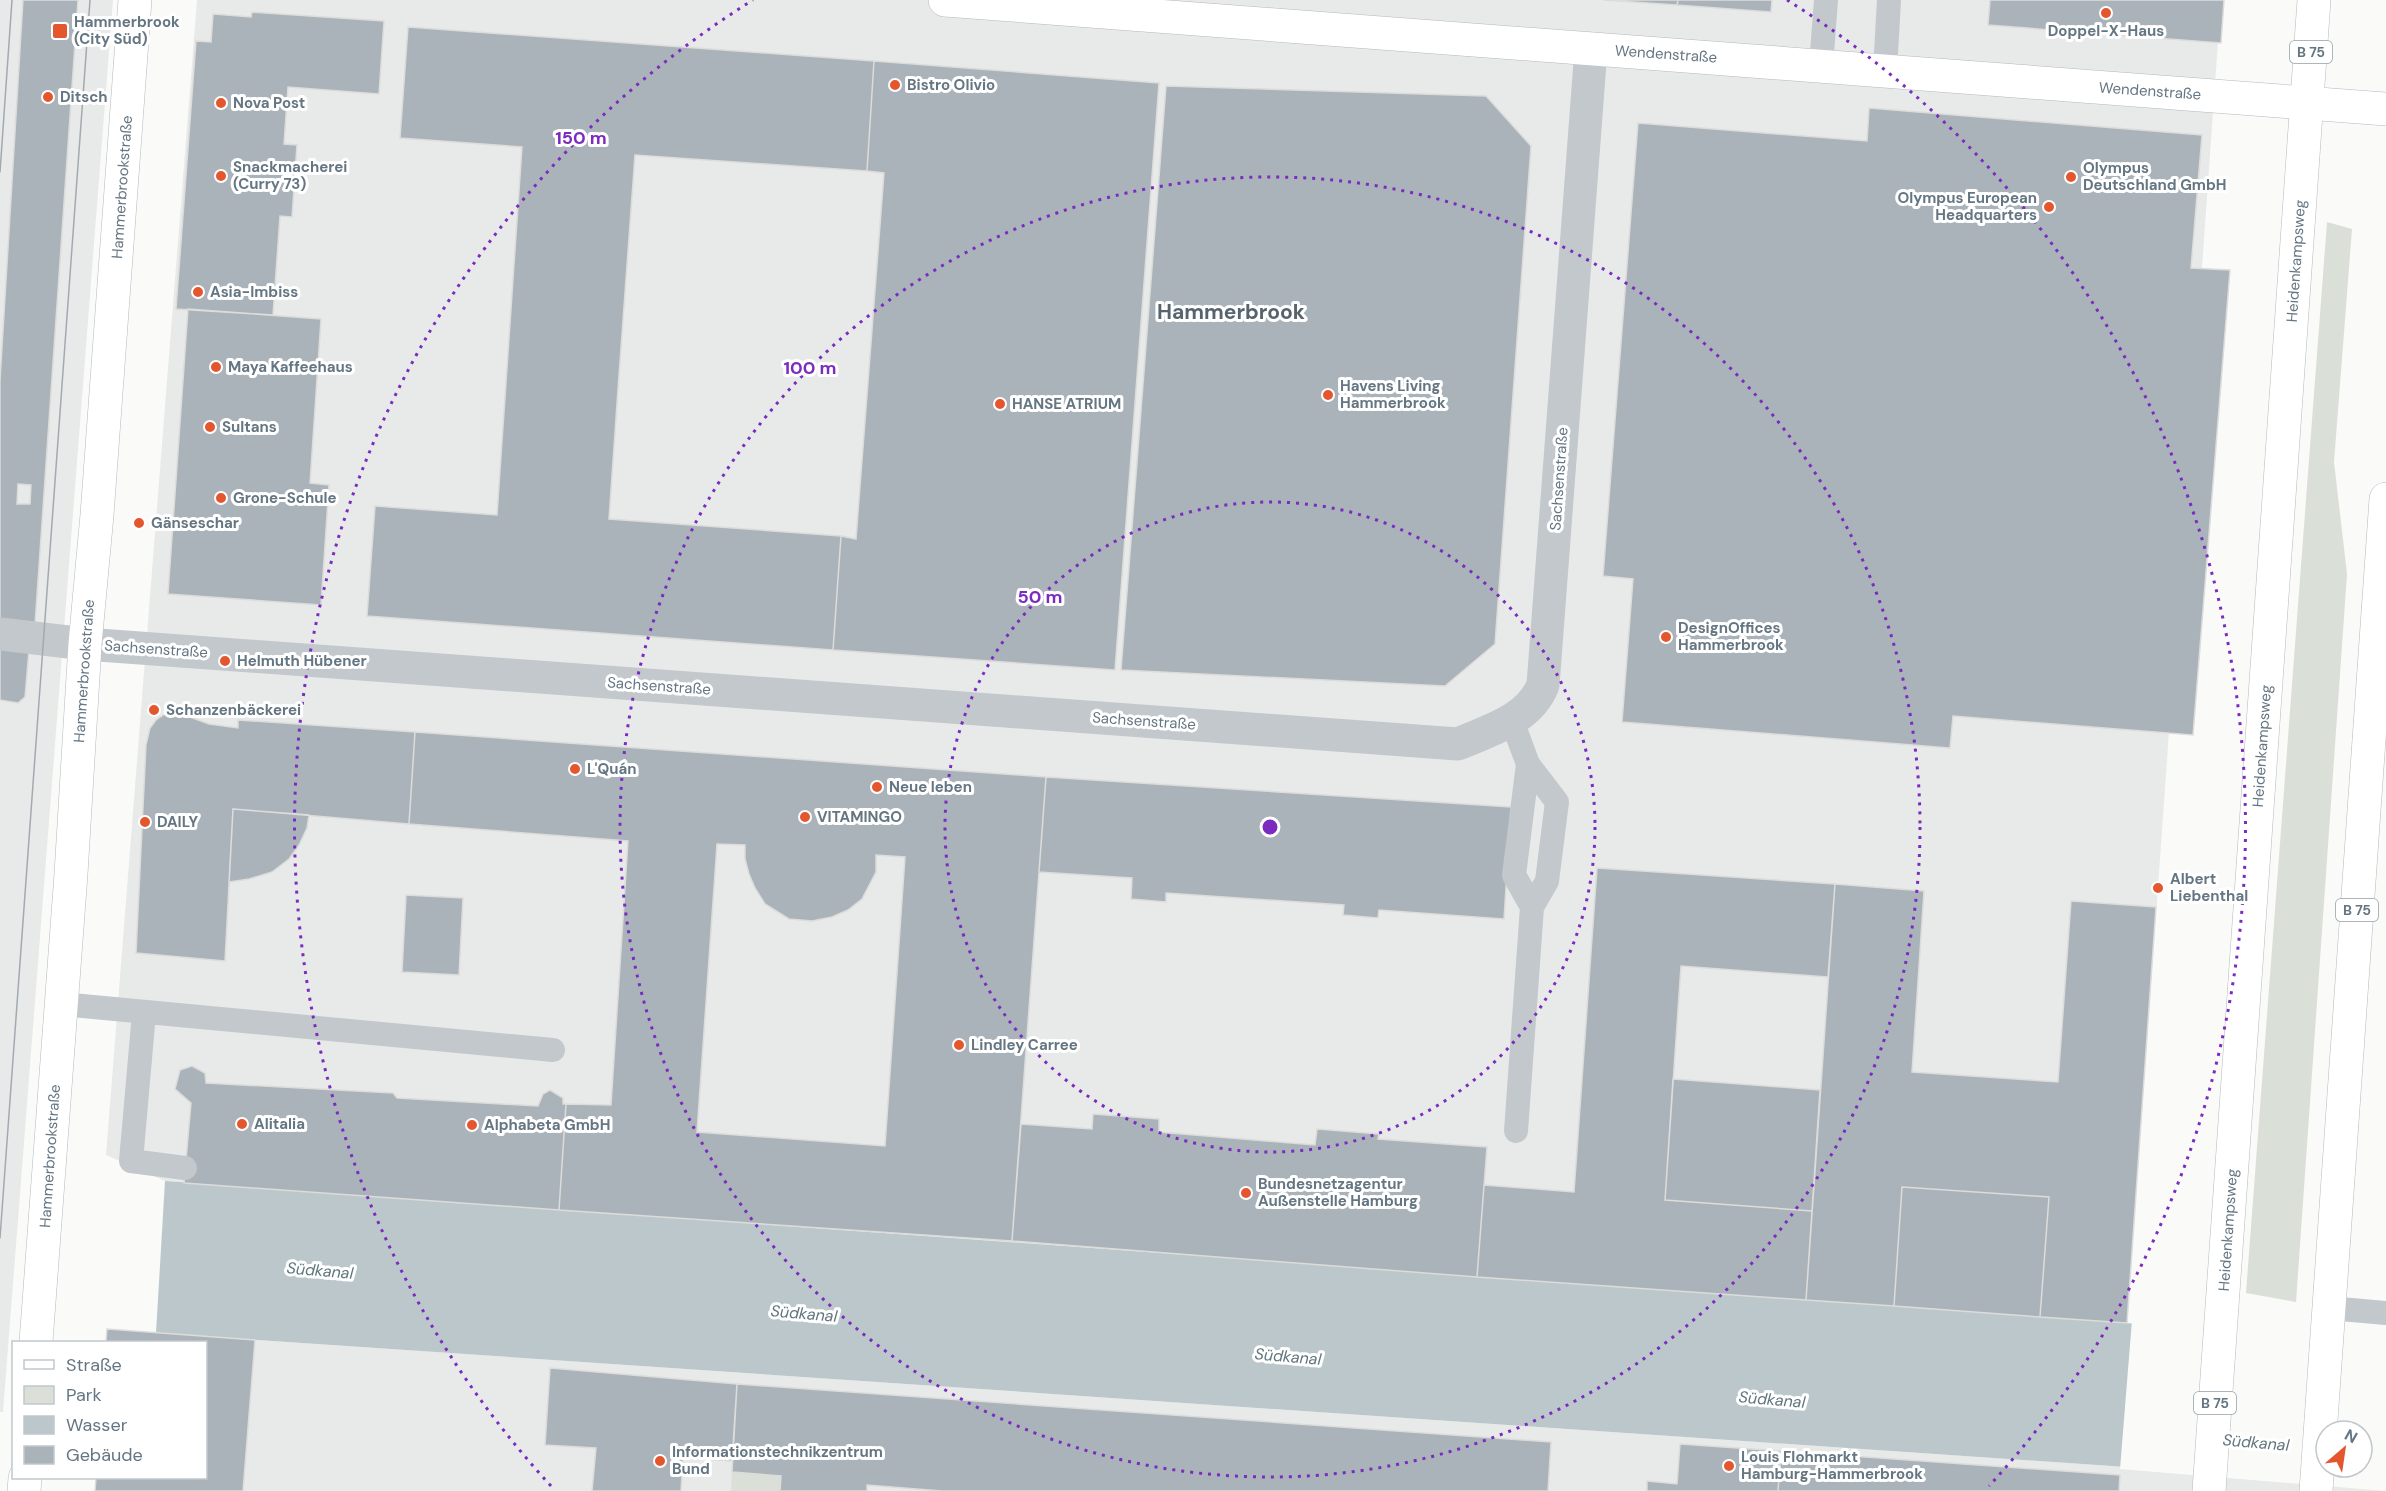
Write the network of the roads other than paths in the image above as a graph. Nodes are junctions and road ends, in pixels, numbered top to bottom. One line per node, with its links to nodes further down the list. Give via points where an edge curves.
1 (135, 0): 13 (street, Hammerbrookstraße)
2 (945, 0): 6 (street, Wendenstraße)
3 (1826, 0): 7 (lane)
4 (1889, 0): 8 (lane)
5 (2314, 0): 9 (street, Heidenkampsweg / B 75)
6 (1591, 49): 7 (street, Wendenstraße); 14 (street, Sachsenstraße, via 1545,672 1537,700)
7 (1821, 66): 8 (street, Wendenstraße)
8 (1885, 71): 9 (street, Wendenstraße)
9 (2307, 103): 10 (street, Wendenstraße); 25 (street, Heidenkampsweg / B 75)
10 (2386, 110)
11 (2386, 499): 23 (street, B 75)
12 (0, 634): 13 (street, Sachsenstraße)
13 (85, 644): 14 (street, Sachsenstraße, via 1458,744); 17 (street, Hammerbrookstraße)
14 (1512, 721): 15 (lane)
15 (1528, 764): 16 (lane, via 1514,874); 16 (lane, via 1557,802 1547,881)
16 (1532, 907): 20 (lane)
17 (61, 1004): 18 (lane); 24 (street, Hammerbrookstraße)
18 (144, 1013): 19 (lane); 21 (lane, via 130,1161)
19 (553, 1050)
20 (1516, 1131)
21 (185, 1168)
22 (2386, 1313): 23 (lane)
23 (2328, 1321): 26 (street, B 75)
24 (36, 1341)
25 (2210, 1485)
26 (2316, 1489)

